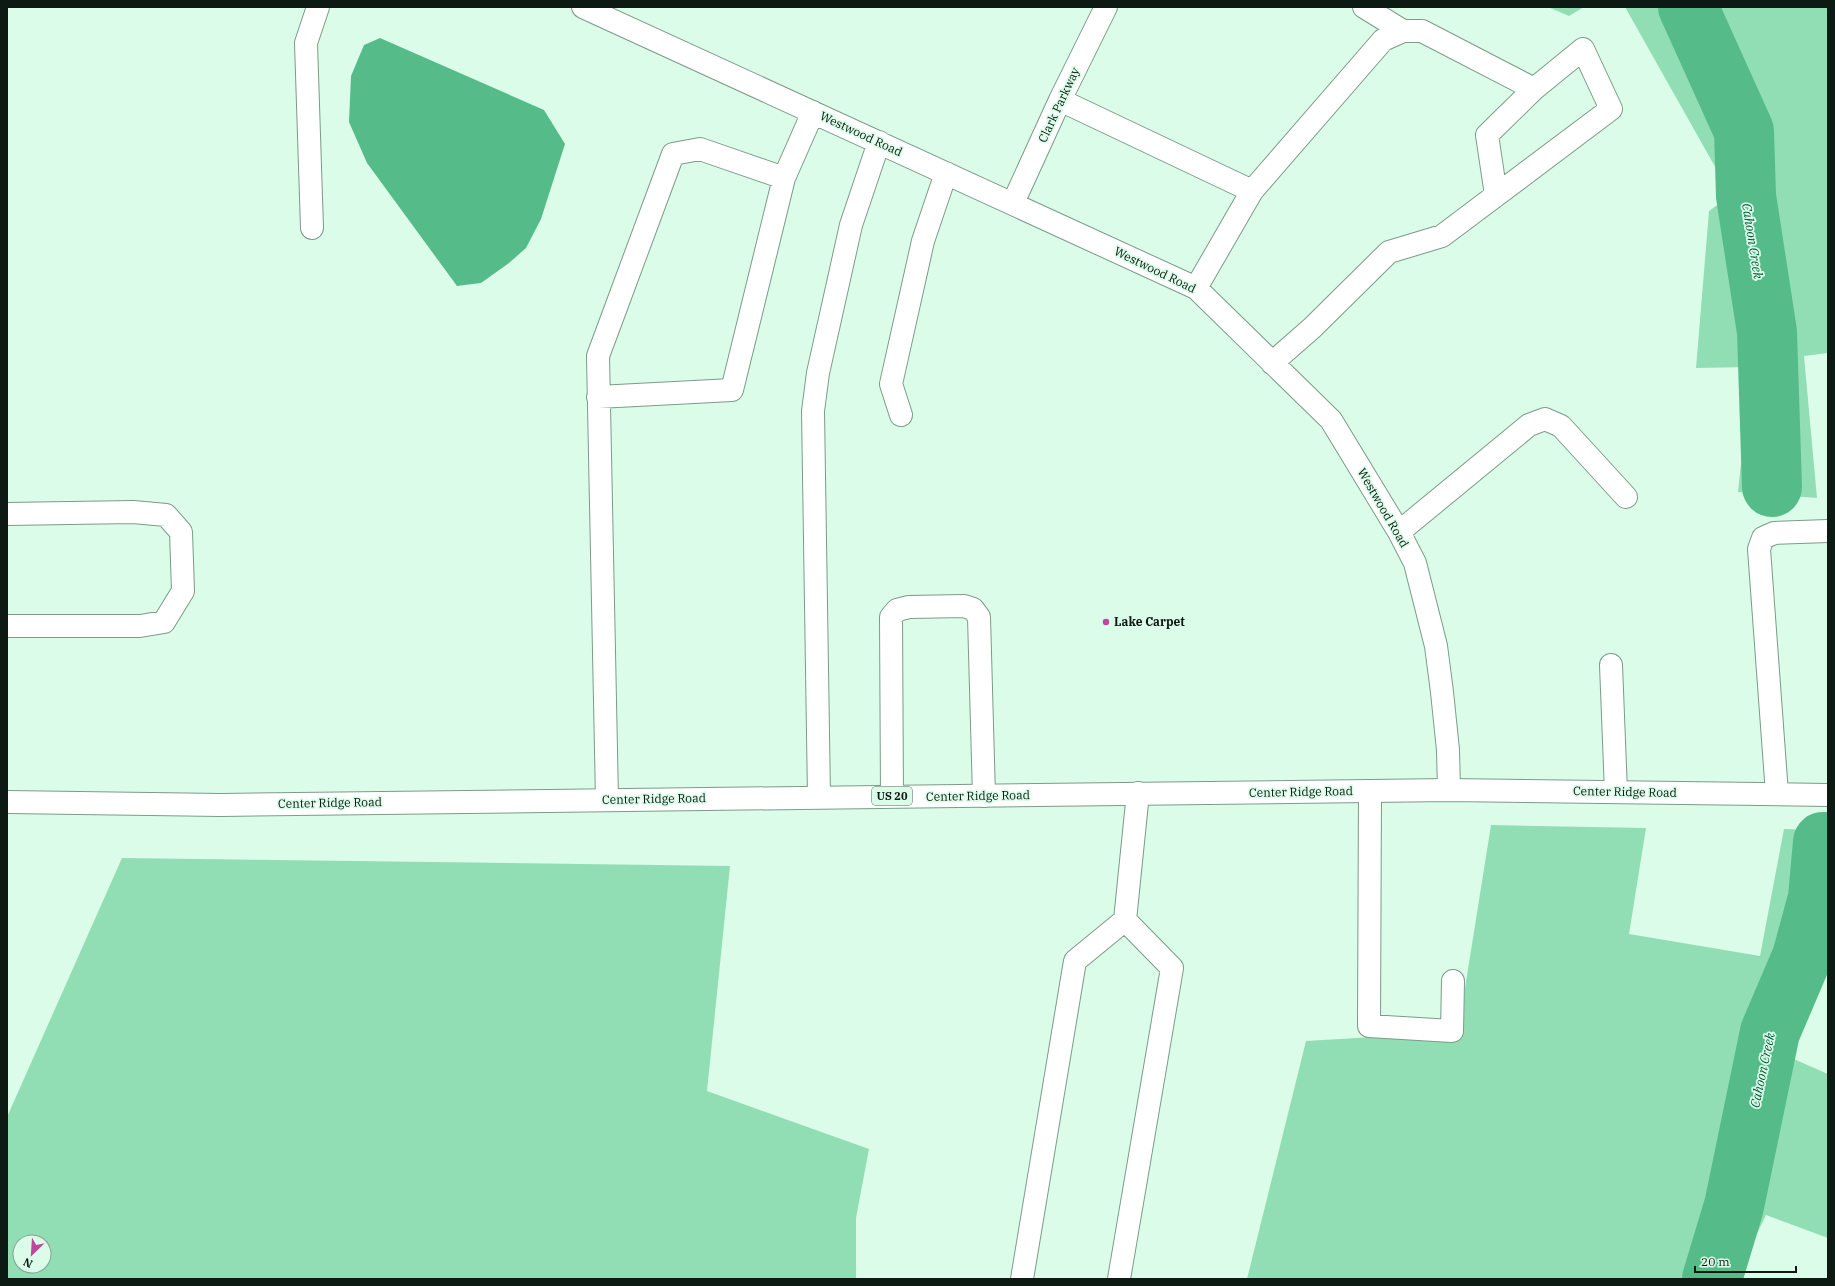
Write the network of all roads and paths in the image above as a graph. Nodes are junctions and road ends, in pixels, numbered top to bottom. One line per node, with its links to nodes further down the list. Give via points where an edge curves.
1 (318, 7): 15 (main road, via 306,43)
2 (583, 7): 8 (main road, Westwood Road)
3 (1106, 7): 7 (main road, Clark Parkway)
4 (1364, 7): 5 (main road)
5 (1403, 31): 6 (main road, via 1422,31); 12 (main road, via 1383,40)
6 (1534, 89): 13 (main road, via 1487,135); 13 (main road, via 1583,49 1611,109)
7 (1060, 100): 12 (main road); 14 (main road, Clark Parkway)
8 (812, 112): 9 (main road, Westwood Road); 11 (main road)
9 (880, 142): 10 (main road, Westwood Road); 34 (main road, via 851,225 818,373 813,411)
10 (946, 173): 14 (main road, Westwood Road); 19 (main road, via 924,241 891,384)
11 (784, 178): 18 (main road, via 732,390); 18 (main road, via 700,149 673,154 598,356)
12 (1252, 191): 16 (main road)
13 (1496, 195): 17 (main road, via 1442,236 1389,252 1312,328)
14 (1013, 203): 16 (main road, Westwood Road)
15 (312, 228)
16 (1196, 288): 17 (main road, Westwood Road)
17 (1272, 363): 23 (main road, Westwood Road, via 1331,420)
18 (598, 398): 35 (main road)
19 (901, 414)
20 (1626, 497): 23 (main road, via 1562,426 1545,419 1529,426)
21 (7, 514): 24 (main road, via 133,512 166,516 181,532 183,591 164,622 140,626)
22 (1828, 531): 30 (main road, via 1774,533 1763,538 1759,549)
23 (1399, 532): 26 (main road, Westwood Road, via 1415,563 1436,646 1447,745)
24 (7, 626)
25 (1611, 665): 28 (main road)
26 (1449, 790): 27 (main road, Center Ridge Road / US 20); 28 (main road, Center Ridge Road / US 20)
27 (1370, 791): 29 (main road, Center Ridge Road / US 20); 38 (main road, via 1369,1026 1452,1031)
28 (1616, 792): 30 (main road, Center Ridge Road / US 20)
29 (1138, 793): 33 (main road, Center Ridge Road / US 20); 37 (main road)
30 (1777, 794): 31 (main road, Center Ridge Road / US 20)
31 (1828, 795)
32 (892, 796): 33 (main road, Center Ridge Road / US 20); 33 (main road, via 891,617 897,610 909,607 964,606 973,609 979,617); 34 (main road, Center Ridge Road / US 20)
33 (984, 796)
34 (819, 797): 35 (main road, Center Ridge Road / US 20)
35 (607, 800): 36 (main road, Center Ridge Road / US 20, via 221,805)
36 (7, 802)
37 (1125, 920): 39 (main road, via 1075,961); 40 (main road, via 1172,968)
38 (1453, 981)
39 (1022, 1279)
40 (1119, 1279)

